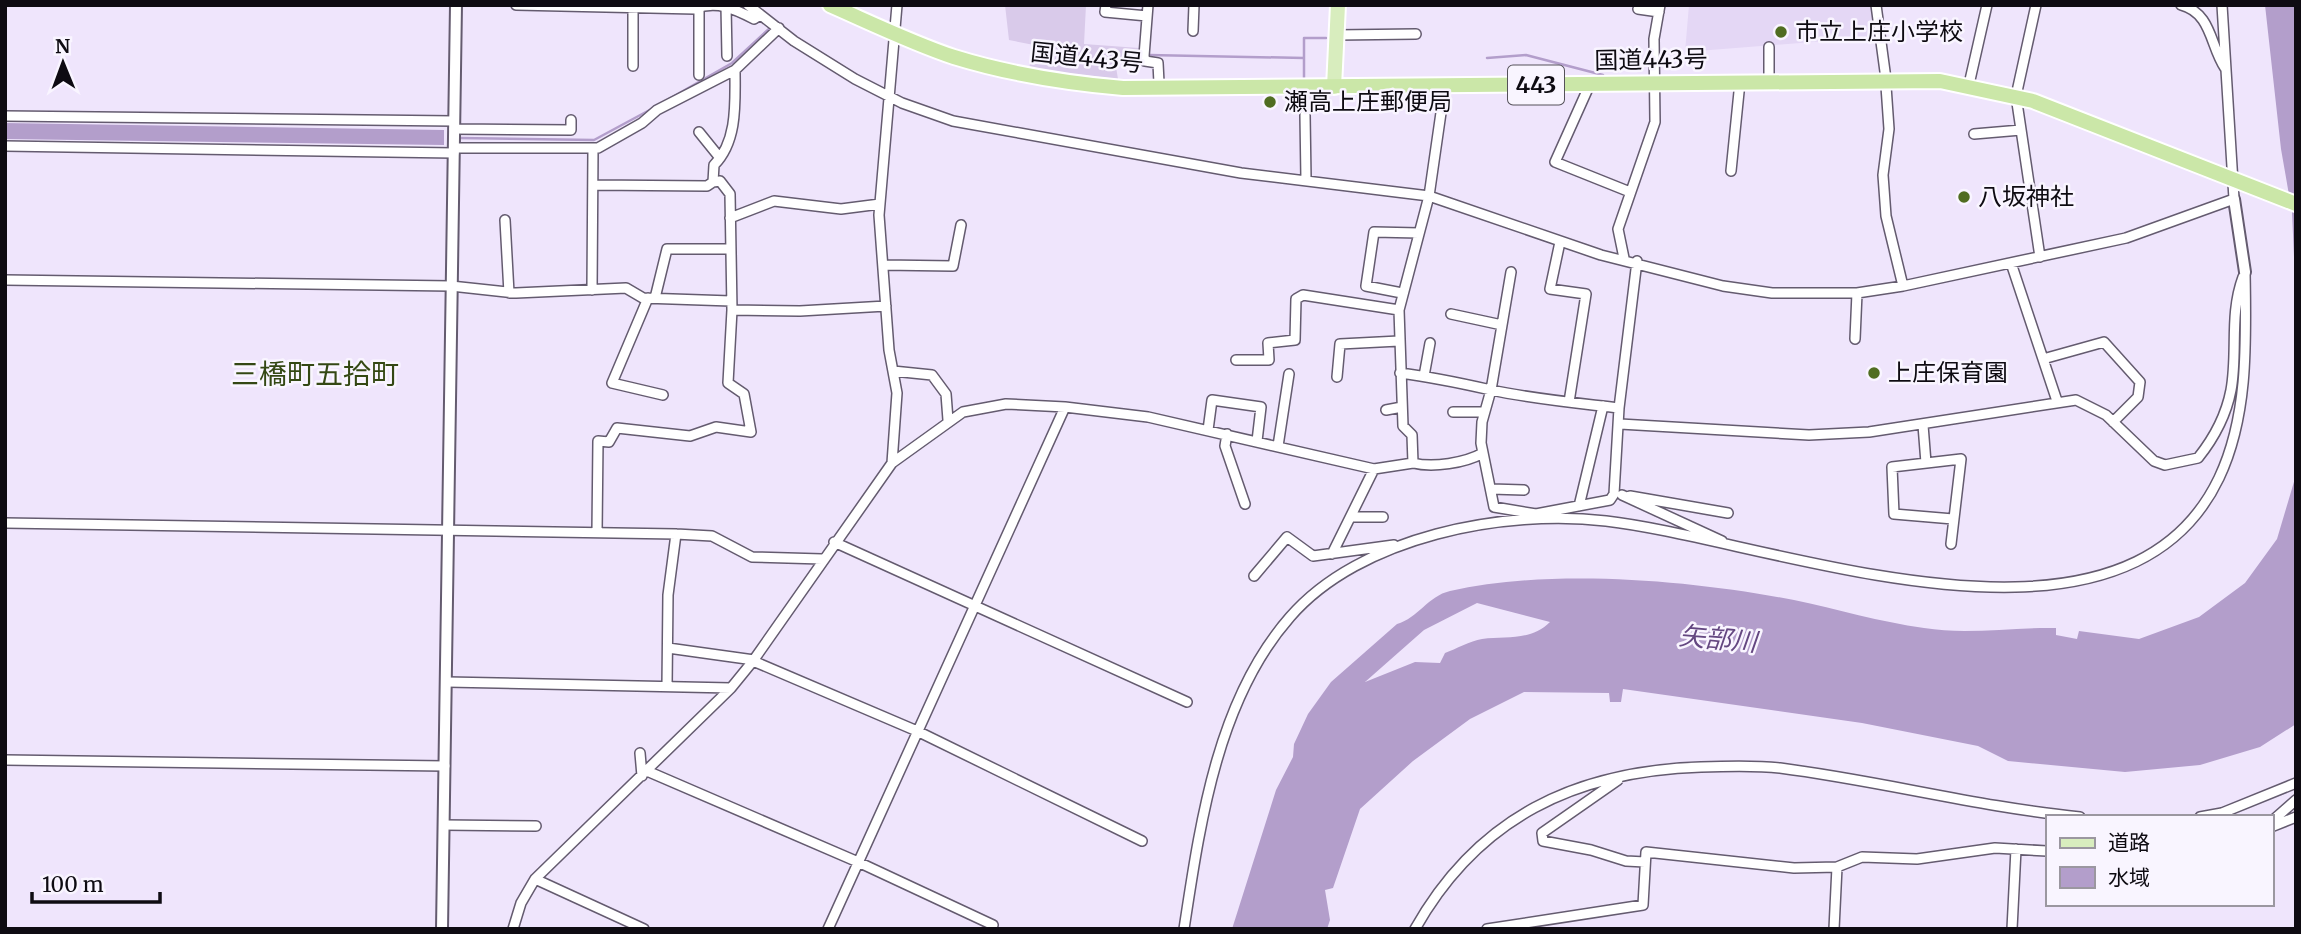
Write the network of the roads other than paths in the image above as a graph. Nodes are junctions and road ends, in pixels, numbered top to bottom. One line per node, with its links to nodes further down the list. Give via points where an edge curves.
1 (456, 5): 47 (street)
2 (516, 5): 17 (street)
3 (748, 5): 20 (street)
4 (830, 5): 24 (highway, 国道443号 / 443)
5 (897, 5): 24 (street)
6 (1105, 5): 21 (street, via 1105,12)
7 (1148, 5): 21 (street)
8 (1194, 5): 23 (street)
9 (1338, 5): 25 (main road)
10 (1876, 5): 38 (street)
11 (1987, 5): 33 (street)
12 (2036, 5): 43 (street)
13 (2181, 5): 31 (street, via 2197,12 2210,29 2216,55)
14 (2222, 5): 31 (street)
15 (726, 6): 16 (street); 20 (street, via 754,19); 28 (street)
16 (699, 7): 17 (street); 32 (street)
17 (633, 8): 29 (street)
18 (1638, 9): 19 (street)
19 (1659, 9): 37 (street, via 1654,39)
20 (760, 15): 22 (street)
21 (1147, 16): 36 (street, via 1144,56 1145,61 1158,63)
22 (779, 28): 30 (street); 42 (street, via 827,63)
23 (1193, 31)
24 (895, 33): 41 (highway, 国道443号 / 443, via 994,68 1087,85); 42 (street)
25 (1337, 34): 26 (street); 41 (main road)
26 (1416, 34)
27 (1769, 47): 34 (street)
28 (727, 56)
29 (633, 66)
30 (735, 70): 52 (street); 54 (street, via 734,120)
31 (2226, 70): 58 (street)
32 (699, 75)
33 (1970, 80)
34 (1769, 81): 35 (highway, 国道443号 / 443); 38 (highway, 国道443号 / 443)
35 (1740, 82): 37 (highway, 国道443号 / 443); 55 (street)
36 (1159, 83)
37 (1656, 83): 39 (highway, 国道443号 / 443); 60 (street, via 1655,122)
38 (1886, 83): 43 (highway, 国道443号 / 443, via 1940,80); 80 (street, via 1886,216)
39 (1590, 84): 40 (highway, 国道443号 / 443); 60 (street, via 1555,162)
40 (1446, 85): 41 (highway, 国道443号 / 443); 61 (street)
41 (1334, 87)
42 (890, 95): 56 (street, via 974,127 1241,173); 63 (street)
43 (2016, 96): 48 (street); 58 (highway, 国道443号 / 443)
44 (1305, 115): 56 (street)
45 (5, 116): 47 (street)
46 (571, 120): 47 (street, via 571,130)
47 (454, 125): 53 (street)
48 (2021, 130): 50 (street); 71 (street)
49 (699, 132): 54 (street)
50 (1974, 134)
51 (5, 146): 53 (street)
52 (593, 149): 53 (street); 59 (street)
53 (454, 151): 79 (street)
54 (720, 159): 57 (street, via 714,165)
55 (1731, 171)
56 (1306, 179): 61 (street)
57 (713, 182): 59 (street, via 707,186); 65 (street, via 720,181 730,194)
58 (2235, 182): 62 (street); 64 (highway, 国道443号 / 443)
59 (593, 185): 81 (street)
60 (1630, 192): 72 (street, via 1618,229)
61 (1429, 197): 68 (street); 69 (street)
62 (2234, 200): 71 (street, via 2126,238); 77 (street)
63 (880, 204): 65 (street, via 841,209 775,201); 75 (street)
64 (2296, 204)
65 (730, 218): 70 (street)
66 (505, 220): 82 (street)
67 (961, 225): 75 (street, via 953,266)
68 (1419, 233): 83 (street); 83 (street, via 1374,232 1366,286)
69 (1560, 242): 72 (street); 104 (street, via 1550,289 1586,293)
70 (731, 249): 85 (street, via 667,249); 86 (street)
71 (2040, 257): 74 (street)
72 (1624, 258): 73 (street)
73 (1637, 261): 84 (street, via 1735,288); 108 (street)
74 (2011, 263): 80 (street); 94 (street)
75 (883, 265): 87 (street)
76 (1511, 272): 90 (street)
77 (2245, 272): 113 (street, via 2233,315 2231,390 2217,432 2198,458 2165,465 2154,461); 142 (street, via 2242,387 2224,466 2204,504 2176,535 2132,563 2097,576 2055,583 1980,587 1882,577)
78 (5, 280): 79 (street)
79 (451, 286): 82 (street); 136 (street)
80 (1903, 286): 84 (street)
81 (592, 290): 82 (street); 85 (street, via 626,288)
82 (509, 293)
83 (1402, 293): 88 (street)
84 (1857, 293): 91 (street)
85 (651, 298): 86 (street); 102 (street, via 612,383)
86 (731, 306): 87 (street, via 800,311); 137 (street, via 728,383 744,394 751,432 716,427 690,436 617,428 608,442 598,441)
87 (886, 306): 96 (street)
88 (1399, 310): 92 (street); 95 (street, via 1303,295 1296,299 1295,340 1268,343 1269,360)
89 (1451, 314): 90 (street)
90 (1502, 325): 101 (street)
91 (1855, 339)
92 (1399, 341): 97 (street); 100 (street, via 1340,344)
93 (1430, 343): 99 (street)
94 (2043, 359): 103 (street); 113 (street, via 2104,342 2140,382 2138,397)
95 (1236, 360)
96 (893, 371): 112 (street, via 932,375 946,394); 121 (street, via 897,394)
97 (1400, 373): 99 (street); 107 (street)
98 (1289, 374): 119 (street)
99 (1424, 376): 101 (street)
100 (1337, 377)
101 (1491, 390): 104 (street); 111 (street)
102 (663, 395)
103 (2057, 401): 113 (street, via 2091,405); 115 (street)
104 (1569, 402): 105 (street)
105 (1603, 406): 108 (street); 129 (street)
106 (1065, 407): 112 (street, via 1006,404 962,412); 116 (street); 146 (street)
107 (1402, 407): 109 (street); 122 (street, via 1403,426 1412,435)
108 (1619, 408): 114 (street)
109 (1386, 410)
110 (1453, 412): 111 (street)
111 (1484, 412): 120 (street)
112 (947, 420): 121 (street)
113 (2113, 422)
114 (1620, 424): 115 (street, via 1809,435); 127 (street)
115 (1923, 425): 123 (street)
116 (1208, 430): 117 (street); 118 (street, via 1212,400 1261,407)
117 (1227, 434): 118 (street); 128 (street, via 1225,446)
118 (1257, 441): 119 (street)
119 (1278, 446): 124 (street)
120 (1483, 453): 122 (street, via 1473,458); 125 (street)
121 (892, 463): 139 (street)
122 (1413, 463): 124 (street)
123 (1926, 463): 134 (street, via 1961,459); 134 (street, via 1892,467 1894,514)
124 (1374, 469): 132 (street)
125 (1491, 489): 126 (street); 131 (street, via 1494,507)
126 (1524, 490)
127 (1618, 495): 129 (street); 130 (street); 142 (street)
128 (1245, 504)
129 (1579, 506): 131 (street)
130 (1728, 513)
131 (1537, 516): 140 (street, via 1472,526); 142 (street, via 1609,521)
132 (1351, 517): 133 (street); 143 (street)
133 (1383, 517)
134 (1953, 519): 141 (street)
135 (5, 523): 136 (street)
136 (448, 530): 137 (street); 149 (street)
137 (597, 532): 138 (street)
138 (676, 534): 144 (street, via 712,536 751,557); 147 (street, via 668,595)
139 (834, 542): 144 (street); 146 (street)
140 (1403, 544): 143 (street); 180 (street, via 1360,564 1301,606 1257,665 1216,770)
141 (1951, 544)
142 (1730, 546)
143 (1332, 554): 145 (street, via 1313,556 1287,537)
144 (822, 559): 148 (street)
145 (1254, 576)
146 (976, 605): 152 (street); 153 (street)
147 (668, 648): 148 (street); 150 (street)
148 (753, 661): 151 (street); 153 (street)
149 (447, 682): 150 (street); 156 (street)
150 (667, 687): 151 (street)
151 (731, 688): 157 (street)
152 (1187, 702)
153 (917, 732): 168 (street); 171 (street)
154 (640, 753): 157 (street)
155 (5, 760): 156 (street)
156 (445, 765): 165 (street)
157 (644, 773): 171 (street); 174 (street)
158 (1622, 777): 161 (street, via 1683,768 1780,768); 172 (street, via 1542,833 1543,841); 181 (street, via 1561,793 1508,824 1452,875)
159 (2296, 783): 162 (street)
160 (2296, 800): 164 (street)
161 (2068, 815)
162 (2211, 815)
163 (2296, 817): 167 (street)
164 (2273, 820)
165 (444, 825): 166 (street); 176 (street)
166 (536, 826)
167 (2273, 826)
168 (1142, 841)
169 (2016, 849): 170 (street); 173 (street, via 1917,859 1862,857); 184 (street)
170 (2046, 851)
171 (858, 862): 175 (street); 179 (street)
172 (1645, 862): 173 (street, via 1646,852 1794,868); 182 (street, via 1643,905)
173 (1837, 867): 183 (street)
174 (535, 879): 177 (street); 178 (street)
175 (993, 925)
176 (442, 929)
177 (513, 929)
178 (644, 929)
179 (828, 929)
180 (1184, 929)
181 (1415, 929)
182 (1487, 929)
183 (1834, 929)
184 (2012, 929)

